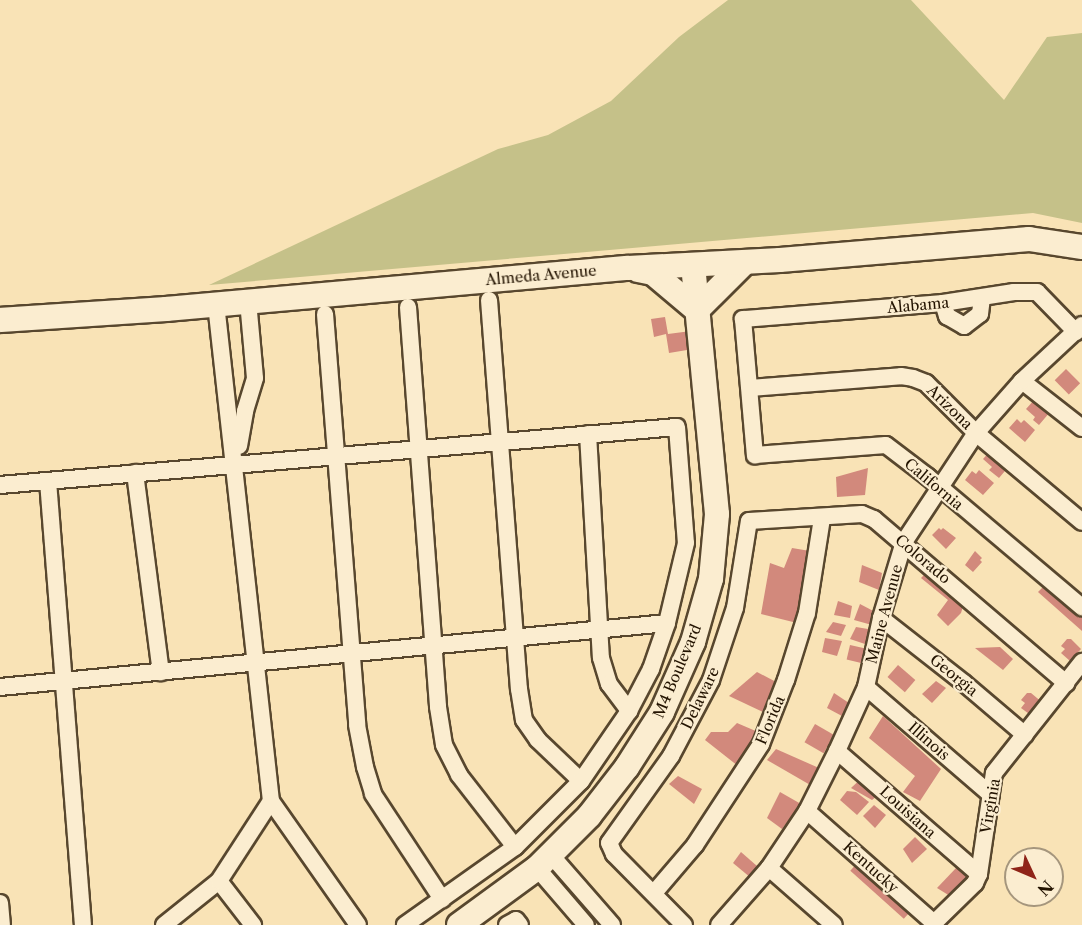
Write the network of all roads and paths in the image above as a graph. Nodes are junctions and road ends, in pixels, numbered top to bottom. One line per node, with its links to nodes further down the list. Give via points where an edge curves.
1 (1082, 248): 2 (main road, Almeda Avenue, via 1029,239)
2 (745, 262): 3 (main road, Almeda Avenue); 11 (main road)
3 (693, 265): 4 (main road, Almeda Avenue); 11 (main road, M4 Boulevard)
4 (628, 268): 7 (main road, Almeda Avenue); 11 (main road, via 653,273)
5 (982, 298): 8 (street, Alabama); 8 (street, via 980,314 964,326 947,316); 14 (street, Alabama, via 1037,292)
6 (489, 300): 20 (street)
7 (248, 301): 9 (main road, Almeda Avenue); 23 (street, via 255,378)
8 (943, 303): 16 (street, Alabama, via 743,320)
9 (216, 304): 13 (main road, Almeda Avenue); 23 (street)
10 (408, 307): 21 (street)
11 (697, 310): 54 (main road, M4 Boulevard, via 717,514 711,579 693,642 662,712 589,816)
12 (325, 314): 22 (street)
13 (0, 320)
14 (1079, 328): 15 (street, Maine Avenue)
15 (1022, 381): 17 (street); 18 (street, Maine Avenue)
16 (750, 388): 18 (street, Arizona, via 913,378 926,383); 27 (street, California, via 755,455 886,445)
17 (1082, 428)
18 (976, 433): 27 (street, Maine Avenue); 30 (street, Arizona)
19 (588, 434): 20 (street); 34 (street, via 677,427 686,543); 35 (street)
20 (500, 442): 21 (street); 36 (street)
21 (418, 449): 22 (street); 37 (street)
22 (336, 456): 23 (street); 38 (street)
23 (235, 465): 24 (street); 40 (street)
24 (135, 473): 25 (street); 41 (street)
25 (48, 481): 26 (street); 42 (street)
26 (0, 485)
27 (938, 487): 31 (street, Maine Avenue); 32 (street, California)
28 (822, 518): 29 (street, Colorado); 31 (street, Colorado, via 862,514); 58 (street, Florida, via 807,613 761,744 695,845)
29 (749, 521): 58 (street, Delaware, via 735,608 711,680 671,756 609,843 614,854)
30 (1082, 522)
31 (903, 542): 33 (street, Maine Avenue); 43 (street, Colorado)
32 (1082, 607)
33 (881, 618): 45 (street, Maine Avenue); 47 (street, Georgia)
34 (667, 623): 35 (street); 46 (street, via 651,669)
35 (599, 630): 36 (street); 46 (street, via 601,658 609,684)
36 (515, 638): 37 (street); 49 (street, via 524,720 538,740)
37 (433, 646): 38 (street); 53 (street, via 444,745 459,775)
38 (352, 654): 40 (street); 59 (street, via 357,724 374,794)
39 (1082, 662): 43 (street, Virginia)
40 (256, 663): 41 (street); 51 (street)
41 (161, 672): 42 (street)
42 (63, 681): 44 (street); 64 (street)
43 (1066, 683): 47 (street, Virginia)
44 (0, 687)
45 (866, 687): 48 (street, Maine Avenue); 50 (street, Illinois)
46 (629, 711): 49 (street)
47 (1025, 735): 50 (street, Virginia, via 994,773)
48 (837, 751): 52 (street, Maine Avenue); 56 (street, Louisiana)
49 (581, 781): 53 (street)
50 (991, 795): 56 (street, Virginia)
51 (271, 801): 57 (street); 67 (street)
52 (807, 810): 55 (street, Maine Avenue); 62 (street, Kentucky)
53 (515, 848): 59 (street)
54 (544, 861): 69 (main road, M4 Boulevard); 72 (street); 73 (street)
55 (769, 868): 61 (street, Maine Avenue); 75 (street)
56 (979, 874): 62 (street, Virginia, via 975,883)
57 (219, 881): 65 (street); 66 (street)
58 (654, 893): 74 (street)
59 (442, 899): 68 (street)
60 (0, 903): 63 (street)
61 (725, 923)
62 (933, 924)
63 (2, 925)
64 (83, 925)
65 (164, 925)
66 (253, 925)
67 (358, 925)
68 (405, 925)
69 (459, 925)
70 (507, 925): 71 (street, via 516,920)
71 (520, 925)
72 (586, 925)
73 (612, 925)
74 (684, 925)
75 (834, 925)

